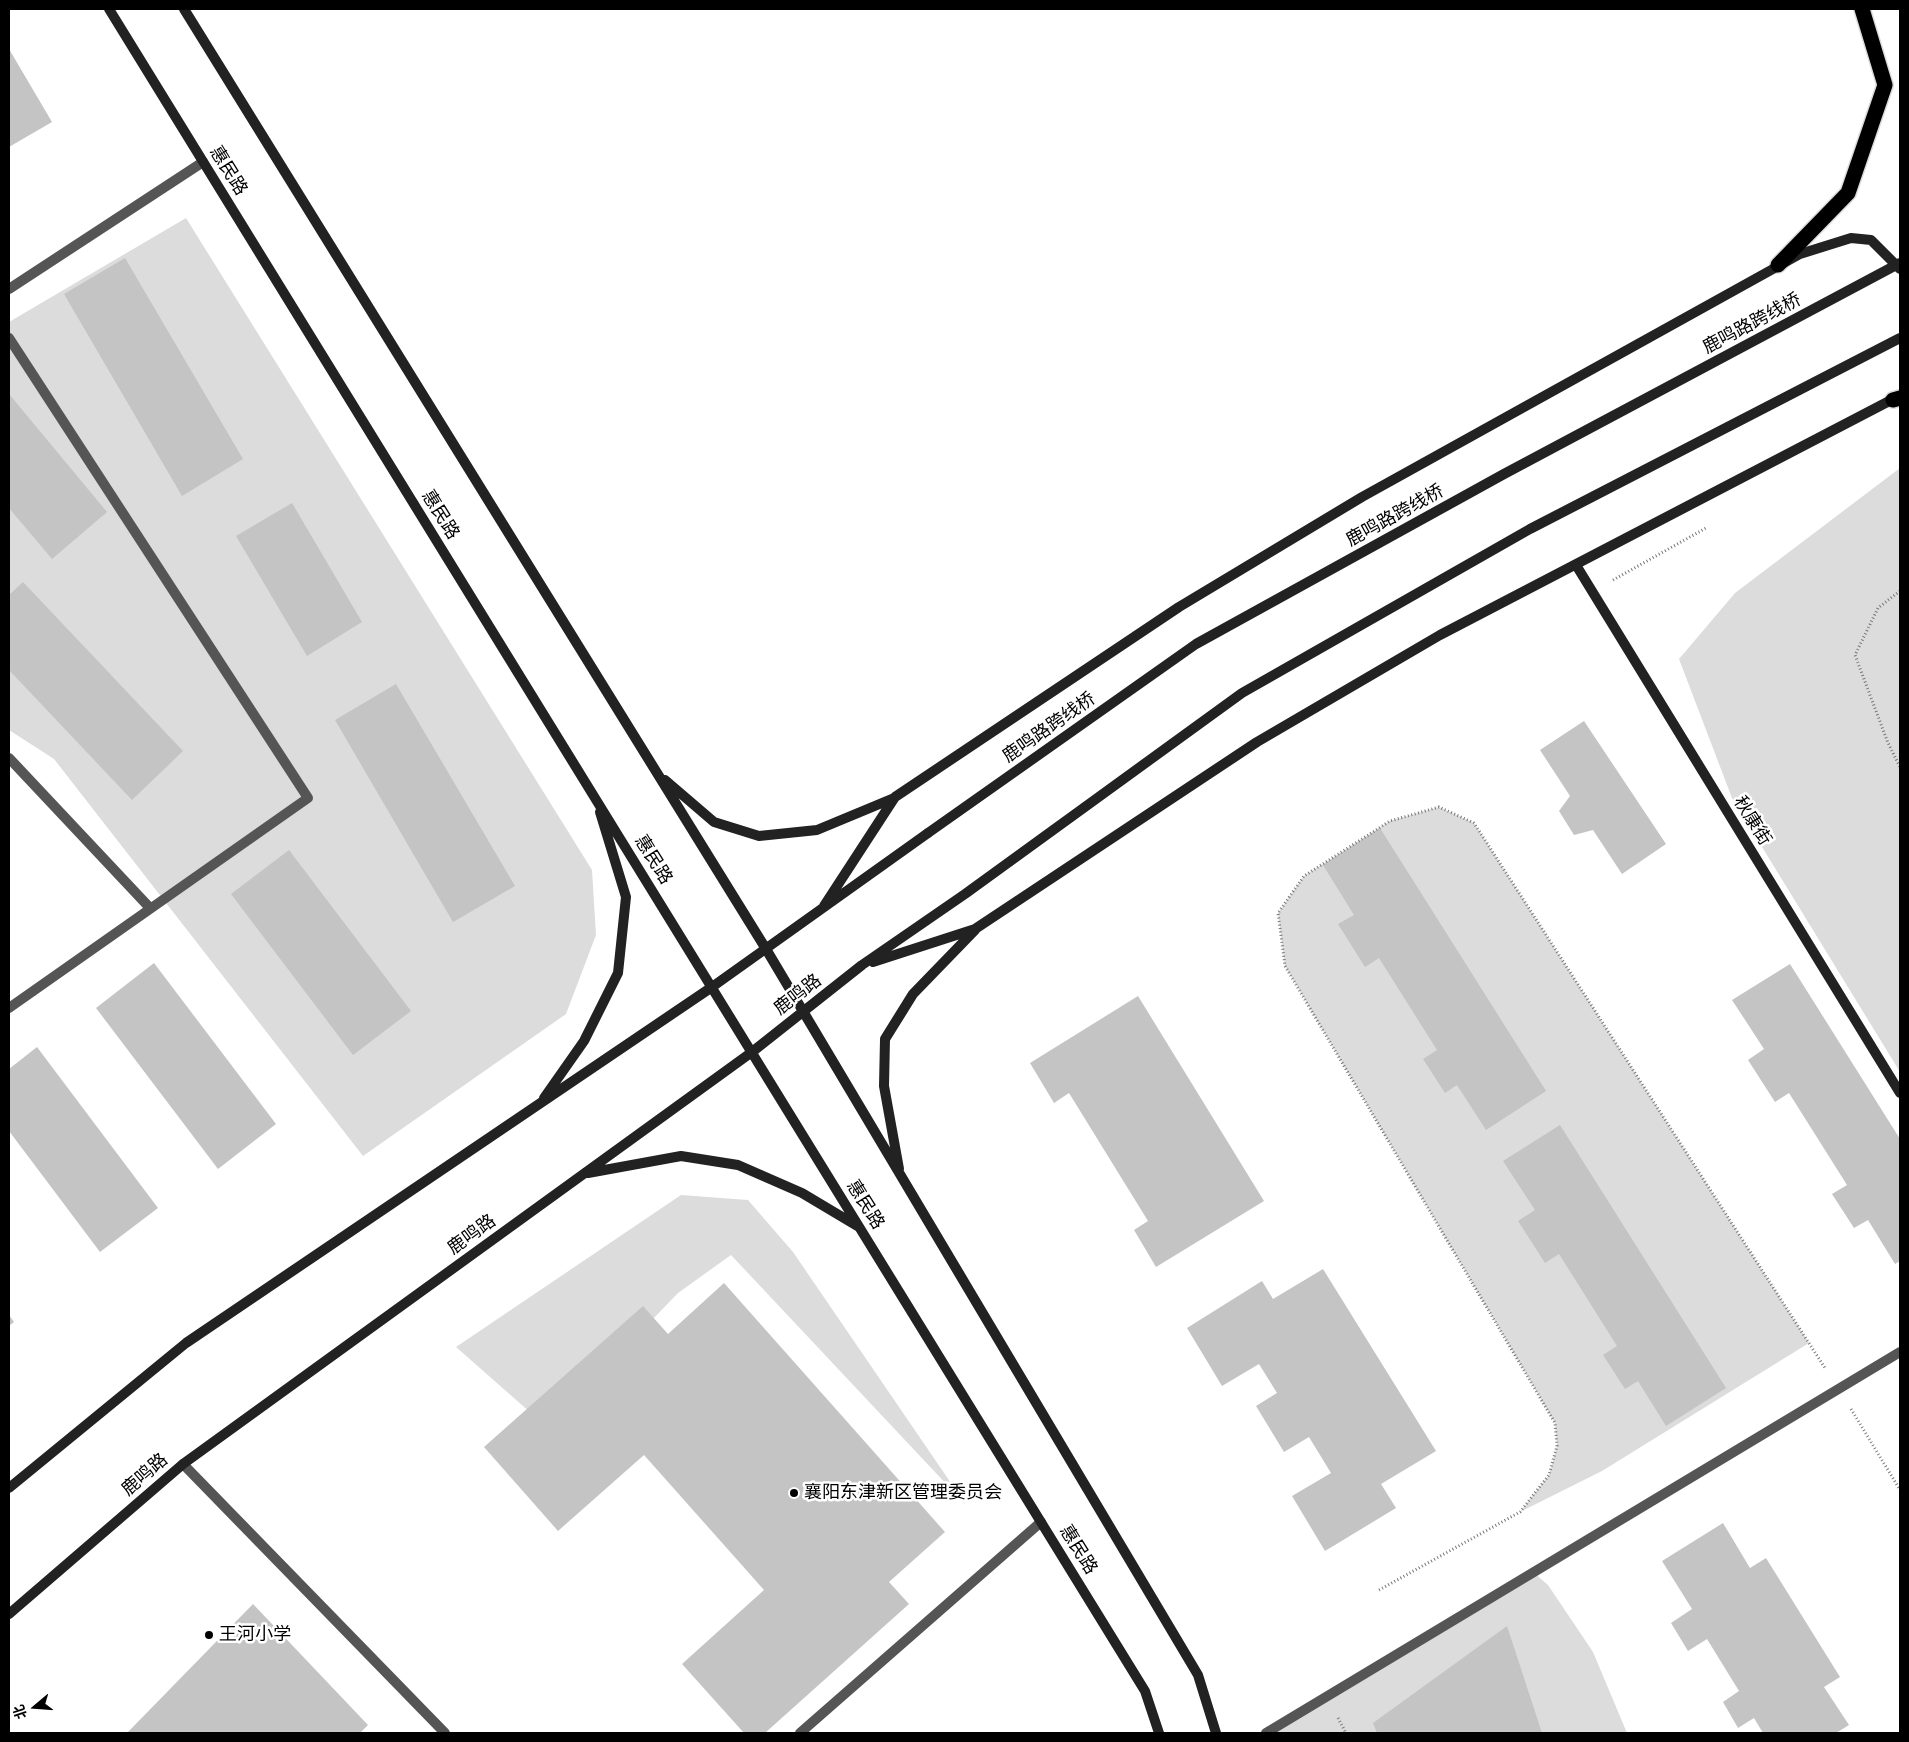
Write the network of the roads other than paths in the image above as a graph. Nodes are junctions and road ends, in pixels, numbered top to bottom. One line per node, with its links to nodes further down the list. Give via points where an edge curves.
1 (109, 9): 4 (main road, 惠民路)
2 (184, 9): 14 (main road)
3 (1862, 9): 6 (highway, via 1885,85 1848,193)
4 (203, 162): 8 (lane); 16 (main road, 惠民路)
5 (1900, 263): 17 (main road, 鹿鸣路跨线桥, bridge, via 1504,474 1196,644)
6 (1778, 265): 7 (main road, via 1800,254 1851,238 1871,240); 15 (main road, via 1362,497 1178,607)
7 (1900, 269)
8 (9, 289)
9 (9, 338): 18 (lane, via 308,798)
10 (1900, 338): 21 (main road, 鹿鸣路, via 1530,529 1242,693)
11 (1898, 397): 12 (main road)
12 (1576, 565): 19 (main road, via 1440,635 1257,742); 26 (main road, 秋康街)
13 (9, 758): 18 (lane)
14 (658, 774): 15 (main road, via 714,822 759,836 817,830); 20 (main road)
15 (895, 797): 17 (main road)
16 (596, 800): 22 (main road, 惠民路); 27 (main road, via 626,897 618,973 584,1041)
17 (824, 906): 20 (main road)
18 (150, 908): 23 (lane)
19 (976, 929): 21 (main road); 29 (main road, via 913,994 885,1039 884,1086)
20 (766, 949): 22 (main road); 24 (main road)
21 (862, 965): 24 (main road, 鹿鸣路)
22 (712, 987): 25 (main road, 惠民路); 27 (main road)
23 (9, 1008)
24 (802, 1012): 25 (main road, 鹿鸣路); 29 (main road)
25 (752, 1052): 28 (main road, 鹿鸣路); 30 (main road, 惠民路)
26 (1900, 1093)
27 (540, 1104): 33 (main road, via 186,1343)
28 (585, 1173): 30 (main road, via 681,1156 738,1165 802,1193); 32 (main road, 鹿鸣路)
29 (901, 1177): 39 (main road, via 1198,1675)
30 (861, 1229): 34 (main road, 惠民路)
31 (1900, 1352): 40 (lane)
32 (183, 1464): 35 (main road, 鹿鸣路); 36 (lane)
33 (9, 1488)
34 (1041, 1522): 37 (lane); 38 (main road, 惠民路, via 1145,1690)
35 (9, 1614)
36 (444, 1733)
37 (800, 1733)
38 (1159, 1733)
39 (1216, 1733)
40 (1266, 1733)

